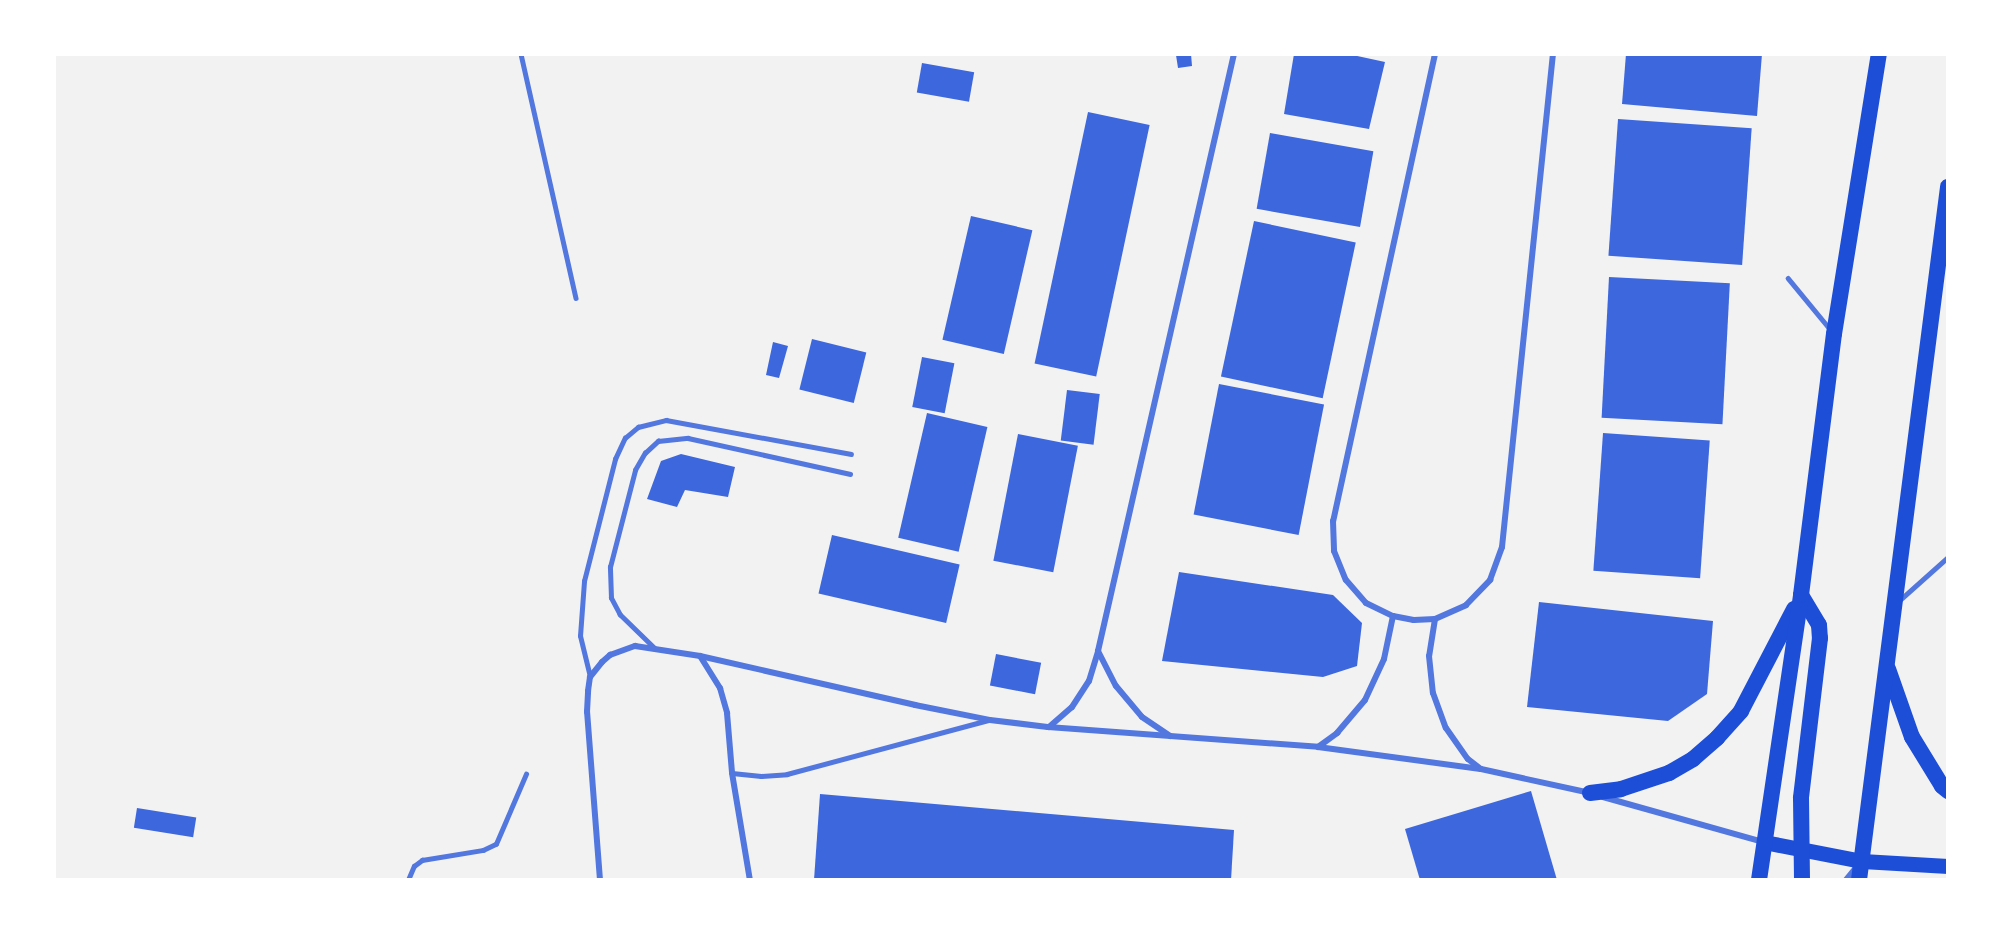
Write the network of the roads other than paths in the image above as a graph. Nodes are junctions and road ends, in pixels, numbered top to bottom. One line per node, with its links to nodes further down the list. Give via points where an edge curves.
1 (521, 54): 8 (lane)
2 (1234, 54): 18 (street)
3 (1435, 54): 15 (street, via 1333,521 1334,552 1346,580 1366,603)
4 (1553, 54): 16 (street, via 1502,547 1490,580 1466,605)
5 (1879, 54): 9 (highway)
6 (1948, 187): 14 (highway)
7 (1788, 278): 9 (lane)
8 (576, 298)
9 (1834, 334): 13 (highway)
10 (851, 454): 21 (lane, via 666,420 638,427 625,438 615,459 584,581 580,636)
11 (850, 474): 17 (lane, via 688,438 658,441 635,470 610,567 611,598 620,615)
12 (1948, 557): 14 (lane)
13 (1801, 595): 30 (highway, via 1740,711 1717,738 1669,773 1621,789); 31 (highway); 32 (highway, via 1819,626 1820,638 1801,798)
14 (1894, 605): 20 (highway)
15 (1393, 616): 16 (street); 25 (street, via 1384,659 1365,700 1337,734)
16 (1435, 619): 26 (street, via 1430,656 1433,693 1446,728 1468,759)
17 (655, 648): 19 (street); 21 (street, via 635,646 621,650 602,662)
18 (1098, 651): 23 (street, via 1089,681 1072,707); 24 (street, via 1116,686 1142,717)
19 (700, 656): 22 (street); 27 (street, via 720,688 730,729)
20 (1887, 665): 29 (highway, via 1912,737); 33 (highway)
21 (590, 677): 36 (street, via 587,712)
22 (990, 720): 23 (street); 27 (lane, via 787,774)
23 (1048, 727): 24 (street)
24 (1170, 736): 25 (street)
25 (1318, 747): 26 (street)
26 (1481, 769): 30 (street)
27 (732, 773): 37 (street)
28 (526, 774): 35 (lane, via 496,843 483,850 422,860 414,866)
29 (1948, 791)
30 (1590, 793): 31 (street)
31 (1764, 842): 32 (main road); 38 (highway); 39 (highway)
32 (1800, 850): 33 (main road); 40 (highway)
33 (1862, 861): 34 (main road); 41 (street); 42 (highway)
34 (1948, 866)
35 (408, 880)
36 (600, 880)
37 (750, 880)
38 (1759, 880)
39 (1769, 880)
40 (1802, 880)
41 (1846, 880)
42 (1859, 880)

